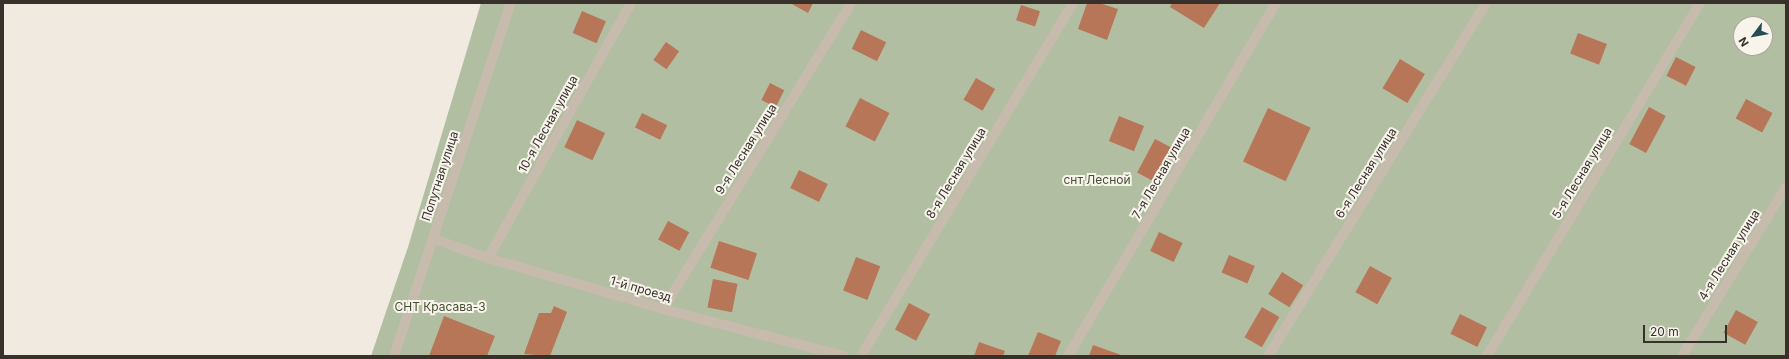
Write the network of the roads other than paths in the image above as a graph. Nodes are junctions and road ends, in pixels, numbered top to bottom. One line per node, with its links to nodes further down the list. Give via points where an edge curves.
1 (510, 3): 9 (street, Попутная улица)
2 (631, 3): 10 (street, 10-я Лесная улица)
3 (851, 3): 11 (street, 9-я Лесная улица)
4 (1073, 3): 14 (street, 8-я Лесная улица)
5 (1276, 3): 15 (street, 7-я Лесная улица)
6 (1486, 3): 16 (street, 6-я Лесная улица)
7 (1700, 3): 17 (street, 5-я Лесная улица)
8 (1786, 187): 18 (street, 4-я Лесная улица)
9 (434, 238): 10 (street, 1-й проезд); 12 (street, Попутная улица)
10 (488, 258): 11 (street, 1-й проезд)
11 (663, 309): 13 (street, 1-й проезд)
12 (394, 356)
13 (844, 356)
14 (861, 356)
15 (1068, 356)
16 (1268, 356)
17 (1487, 356)
18 (1682, 356)

